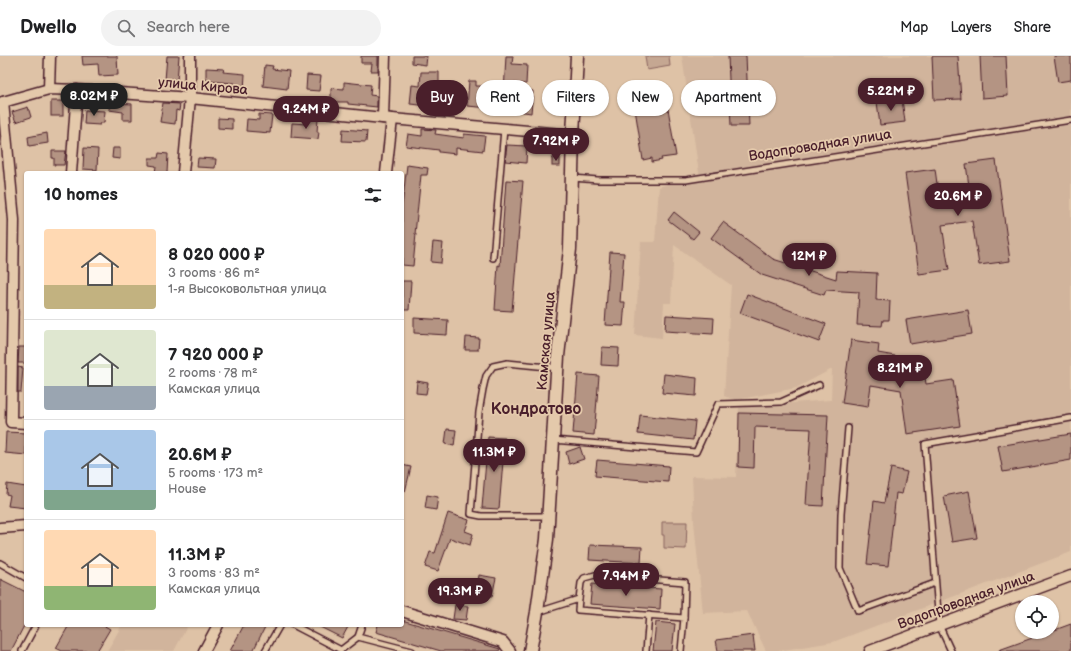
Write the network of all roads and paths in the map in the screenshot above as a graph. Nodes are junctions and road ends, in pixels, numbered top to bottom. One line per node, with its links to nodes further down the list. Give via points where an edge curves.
1 (50, 56): 5 (street)
2 (190, 56): 7 (street)
3 (385, 56): 9 (street)
4 (577, 56): 12 (street, Камская улица)
5 (49, 89): 6 (street, улица Кирова); 8 (street, улица Кирова)
6 (77, 90): 7 (street, улица Кирова); 13 (street)
7 (190, 98): 9 (street, улица Кирова); 14 (street)
8 (2, 103): 21 (street, via 14,220 11,422)
9 (387, 118): 11 (street, улица Кирова); 15 (street)
10 (1071, 120): 16 (lane, Водопроводная улица, via 686,180)
11 (504, 129): 12 (street, улица Кирова); 17 (lane)
12 (573, 135): 16 (street, Камская улица)
13 (71, 171)
14 (183, 171)
15 (386, 171)
16 (572, 178): 18 (street, Камская улица, via 570,249)
17 (492, 258)
18 (558, 368): 23 (street, Камская улица); 24 (lane, via 507,363 493,366 486,376 479,412 471,514)
19 (819, 385): 23 (lane, via 781,402 718,404 696,452)
20 (1071, 418): 30 (lane, via 925,444)
21 (24, 423)
22 (848, 428): 30 (lane, via 841,514 840,568 858,612)
23 (553, 440): 24 (street, Камская улица)
24 (548, 516): 33 (street, Камская улица)
25 (24, 526): 26 (street)
26 (0, 528)
27 (0, 563): 29 (lane)
28 (1071, 576): 36 (street, Водопроводная улица)
29 (24, 577)
30 (935, 583): 36 (lane)
31 (579, 599): 33 (lane); 34 (lane, via 578,610); 35 (lane, via 584,578 595,575 685,582)
32 (404, 612): 43 (street)
33 (537, 612): 49 (street, Камская улица)
34 (649, 615): 35 (lane); 50 (lane)
35 (684, 618): 51 (lane)
36 (939, 626): 52 (street, Водопроводная улица); 53 (lane)
37 (35, 627): 45 (lane)
38 (217, 627): 46 (street)
39 (279, 627): 47 (lane)
40 (296, 627): 44 (lane)
41 (361, 627): 42 (lane)
42 (358, 637): 44 (lane, via 341,650); 48 (lane)
43 (505, 647)
44 (333, 649)
45 (22, 651)
46 (204, 651)
47 (265, 651)
48 (412, 651)
49 (530, 651)
50 (646, 651)
51 (681, 651)
52 (870, 651)
53 (951, 651)

